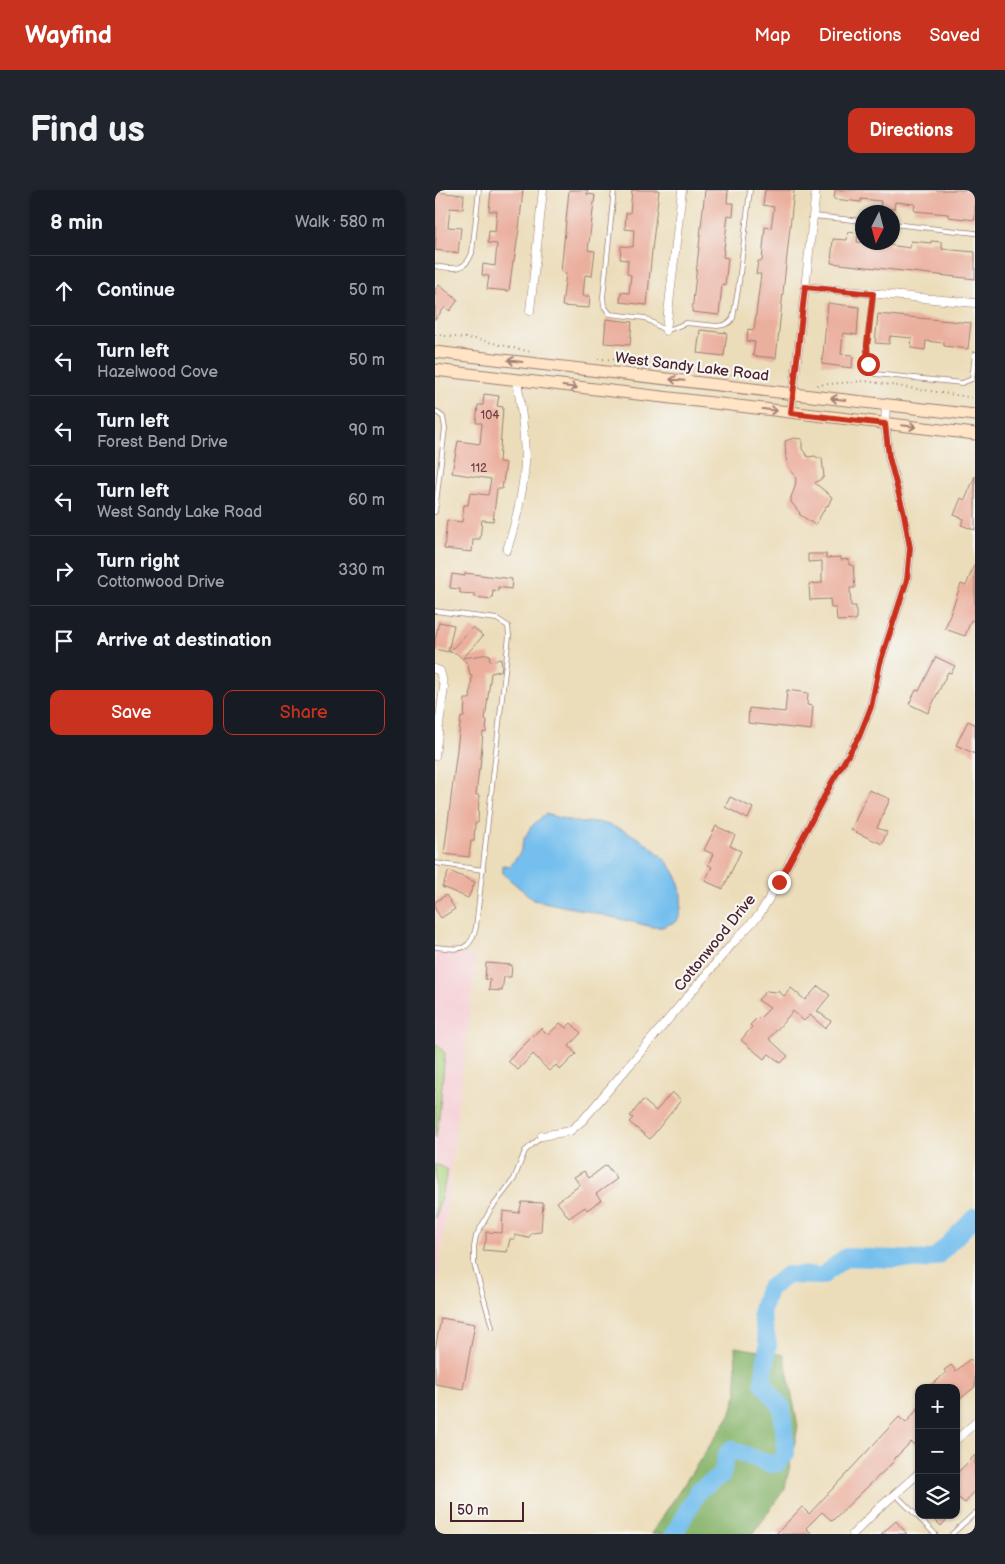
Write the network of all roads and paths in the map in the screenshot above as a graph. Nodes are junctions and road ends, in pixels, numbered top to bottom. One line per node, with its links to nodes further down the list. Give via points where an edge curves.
1 (479, 190): 11 (lane, via 472,253 468,262 460,268)
2 (543, 190): 15 (street)
3 (614, 190): 16 (lane, via 604,306 610,314 645,318)
4 (681, 190): 16 (street)
5 (750, 190): 16 (lane, via 733,318 724,325 686,323)
6 (816, 190): 7 (street)
7 (813, 216): 8 (lane); 12 (street)
8 (855, 220)
9 (900, 225): 10 (lane)
10 (975, 233)
11 (435, 266)
12 (805, 287): 13 (street); 27 (street)
13 (873, 294): 14 (street); 20 (lane, via 867,345 868,364 875,374 962,383 972,379)
14 (975, 303)
15 (530, 311)
16 (666, 331)
17 (435, 335): 19 (path, via 476,338)
18 (435, 352): 27 (main road, West Sandy Lake Road, one-way to 18)
19 (534, 352)
20 (975, 354)
21 (597, 360): 23 (path, via 612,359)
22 (435, 370): 26 (main road)
23 (694, 372)
24 (719, 375): 25 (path, via 747,374)
25 (763, 379)
26 (518, 381): 31 (main road, one-way to 31); 36 (street, via 524,467 517,518)
27 (794, 389): 28 (path, via 865,381); 29 (main road, West Sandy Lake Road, one-way to 27); 31 (street)
28 (975, 398)
29 (886, 404): 32 (main road, West Sandy Lake Road); 33 (street, Cottonwood Drive)
30 (435, 411): 35 (lane, via 443,417 445,428)
31 (791, 413): 33 (main road)
32 (975, 415)
33 (885, 424): 34 (main road, one-way to 34); 43 (street, Cottonwood Drive, via 889,457 910,548 907,580 880,663 871,707 859,737 759,915 583,1120 569,1131)
34 (975, 434)
35 (435, 512)
36 (507, 550)
37 (435, 611): 41 (lane, via 497,619 508,626 503,702)
38 (435, 669): 39 (street, via 440,671 444,687)
39 (435, 756)
40 (435, 863): 41 (lane)
41 (483, 870): 42 (lane, via 474,939 457,949)
42 (435, 947)
43 (543, 1136): 44 (lane, via 525,1151 514,1179 491,1209 473,1247 474,1264)
44 (492, 1327)
45 (975, 1423): 46 (street)
46 (960, 1436)
47 (918, 1474): 48 (street)
48 (895, 1494): 50 (street); 51 (lane)
49 (975, 1513): 52 (lane)
50 (853, 1534)
51 (935, 1534)
52 (952, 1534)

